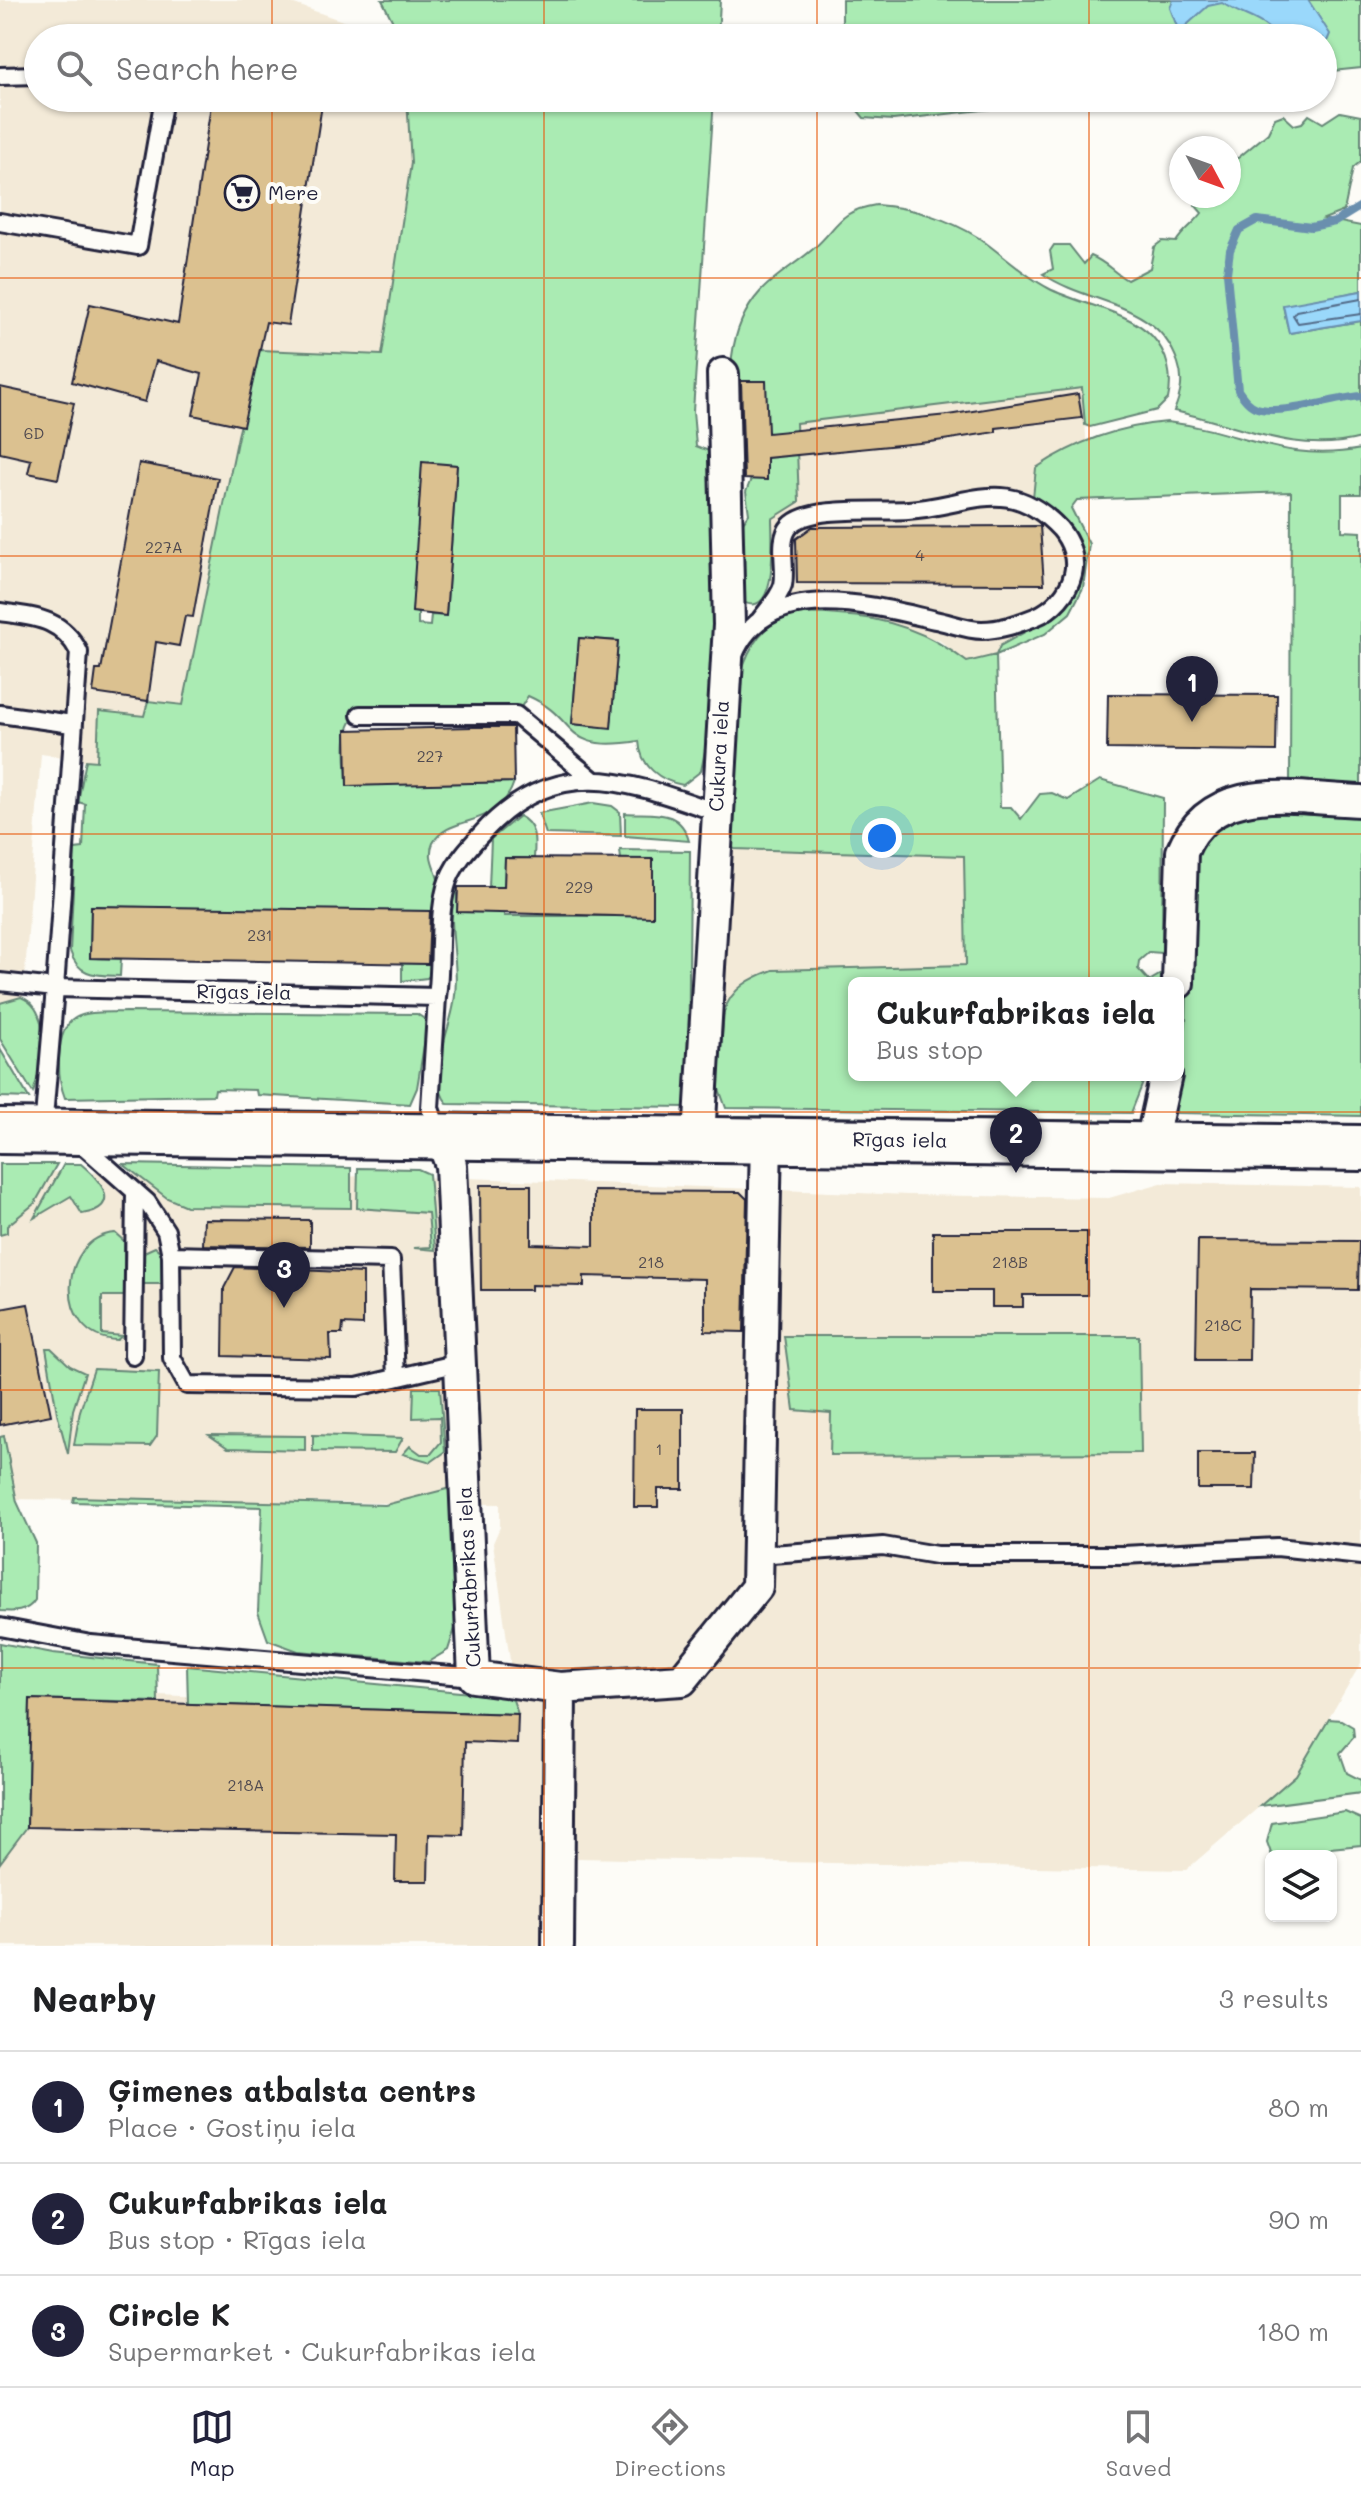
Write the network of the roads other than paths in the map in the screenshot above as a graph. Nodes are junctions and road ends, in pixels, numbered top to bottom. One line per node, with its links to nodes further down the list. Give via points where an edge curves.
1 (24, 75): 2 (lane)
2 (0, 76)
3 (162, 112): 4 (lane, via 138,246)
4 (0, 222)
5 (723, 374): 8 (street, Cukura iela, via 729,625)
6 (0, 612): 11 (lane, via 48,619 70,636 79,652)
7 (760, 620): 7 (lane, via 782,608 845,602 979,631 1010,627 1041,615 1061,598 1075,568 1072,548 1049,518 1013,497 992,494 913,510 815,513 801,517 784,537 783,586); 8 (lane, via 738,645)
8 (722, 683): 14 (street, Cukura iela)
9 (0, 714): 11 (lane)
10 (360, 715): 12 (lane, via 516,715)
11 (72, 724): 17 (lane)
12 (592, 779): 14 (lane, via 639,786); 18 (lane, via 549,786 528,796 494,821 460,861 443,904)
13 (1361, 801): 15 (street, via 1259,798 1204,816 1182,852)
14 (716, 812): 23 (street, Cukura iela)
15 (1178, 977)
16 (0, 982): 17 (lane, Rīgas iela)
17 (55, 988): 18 (lane, Rīgas iela); 20 (lane)
18 (437, 997): 22 (lane, via 430,1108)
19 (1165, 1081): 25 (street)
20 (55, 1130): 21 (highway, Rīgas iela); 22 (highway, Rīgas iela); 27 (lane)
21 (0, 1131)
22 (440, 1135): 23 (highway, Rīgas iela); 30 (street, Cukurfabrikas iela, via 451,1165)
23 (699, 1138): 24 (highway, Rīgas iela)
24 (766, 1138): 25 (highway, Rīgas iela); 32 (street, Cukurfabrikas iela)
25 (1151, 1143): 26 (highway, Rīgas iela)
26 (1361, 1148)
27 (135, 1191): 28 (lane, via 162,1222); 29 (lane)
28 (171, 1255): 31 (lane, via 391,1260); 31 (lane, via 172,1358 187,1385 357,1387)
29 (133, 1356)
30 (459, 1363): 31 (lane); 35 (street, Cukurfabrikas iela)
31 (396, 1378)
32 (757, 1555): 33 (lane, via 883,1546 936,1555 1123,1555 1277,1547); 36 (street, Cukurfabrikas iela, via 757,1587 682,1680)
33 (1361, 1556)
34 (0, 1627): 35 (lane, via 91,1644)
35 (474, 1677): 36 (street, Cukurfabrikas iela)
36 (560, 1688): 37 (street)
37 (558, 1946)

